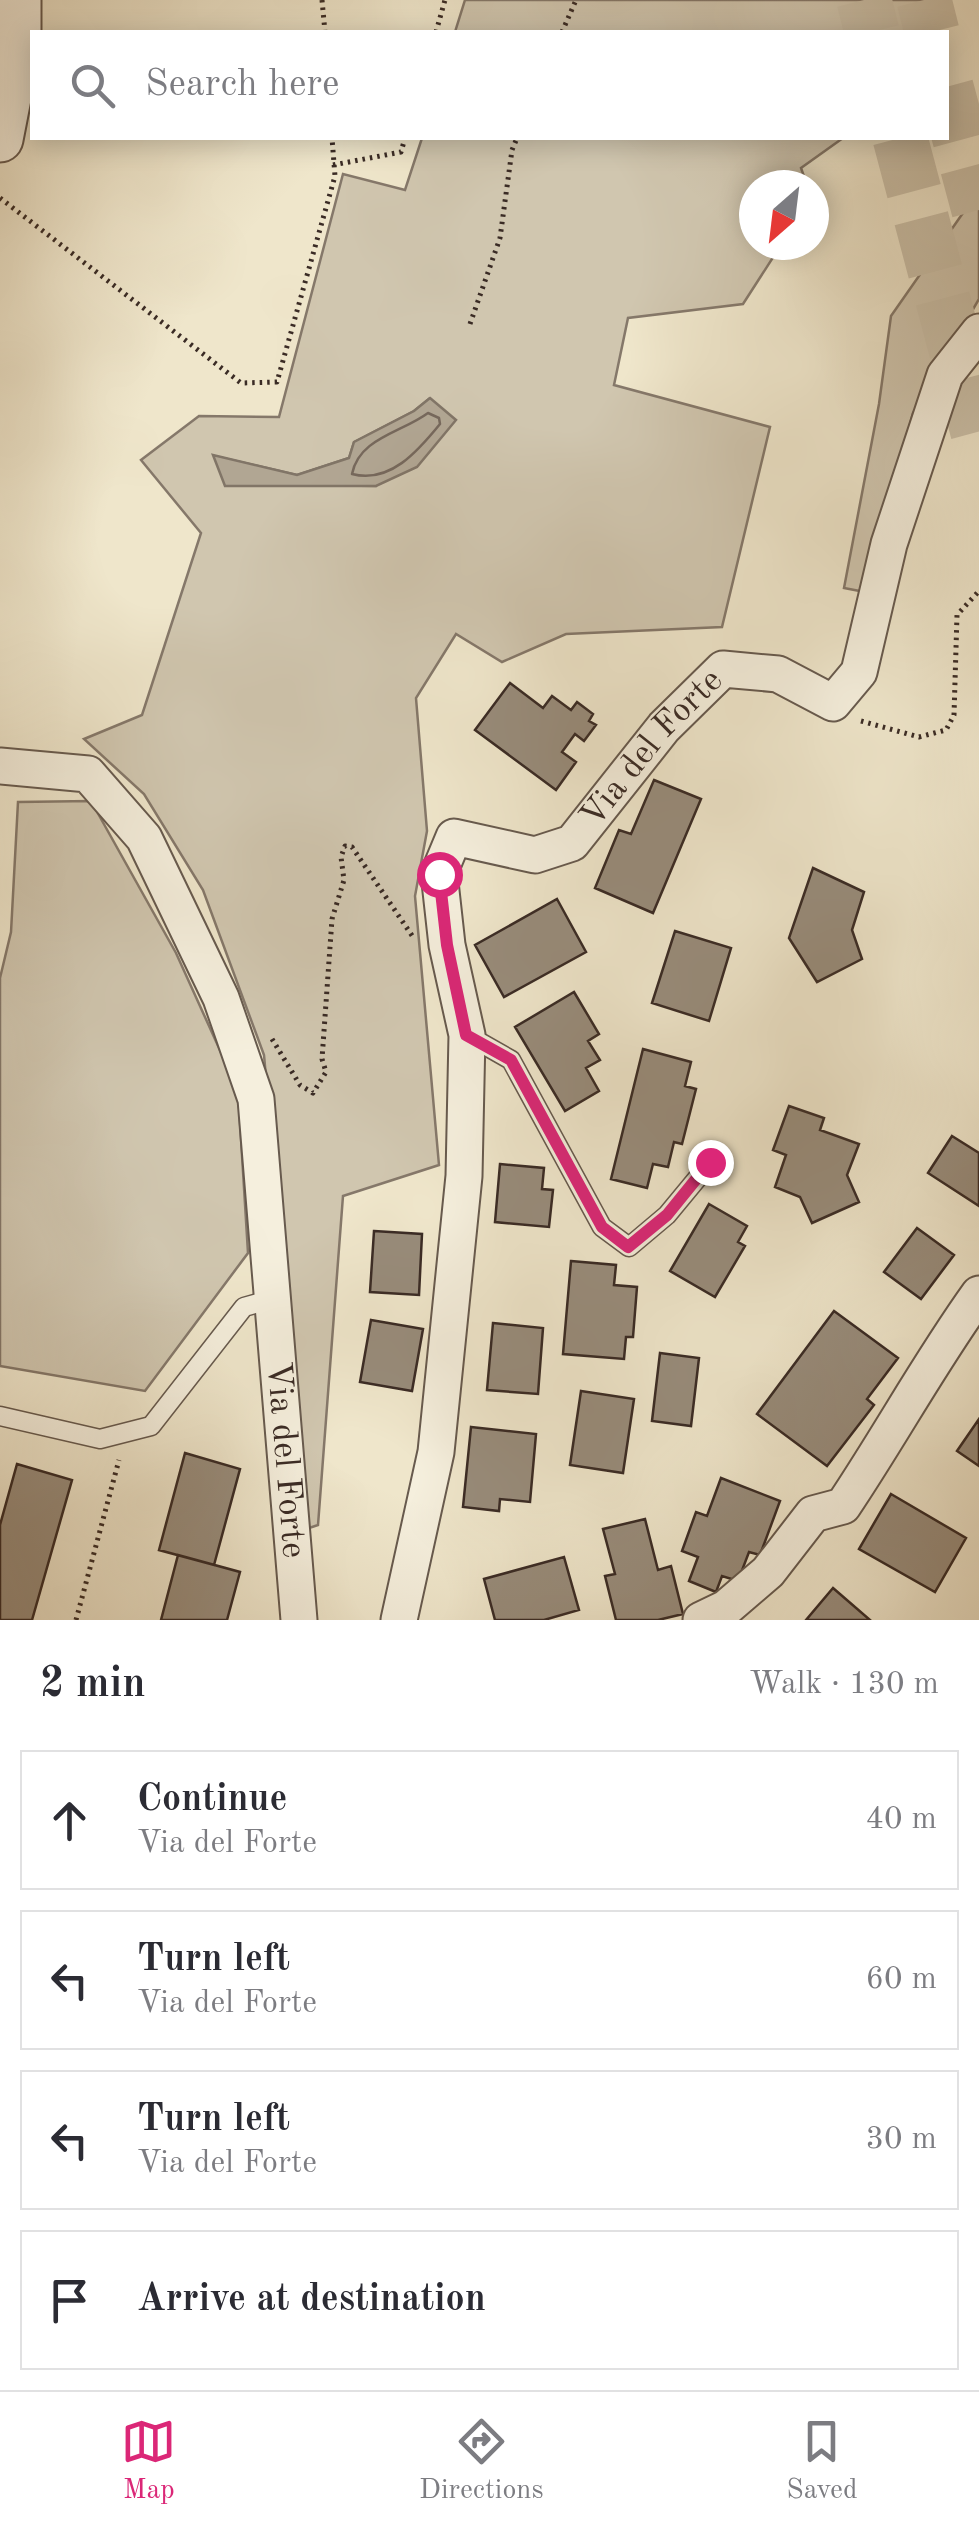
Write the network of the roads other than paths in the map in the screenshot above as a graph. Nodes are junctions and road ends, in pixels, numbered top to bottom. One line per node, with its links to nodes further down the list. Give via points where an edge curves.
1 (18, 0): 2 (street, via 18,47)
2 (0, 139)
3 (979, 332): 5 (street, Via del Forte, via 946,374 889,544 859,672 832,703 778,674 723,669 664,728 572,842 535,854 454,837 439,874)
4 (0, 766): 8 (street, Via del Forte, via 88,774 144,838 222,998 256,1099)
5 (466, 1035): 6 (lane, via 511,1060 602,1227 628,1247 667,1215); 11 (street, Via del Forte, via 464,1176 436,1452)
6 (710, 1162)
7 (979, 1294): 12 (street, via 843,1506 813,1514 768,1572)
8 (272, 1298): 9 (lane, via 244,1308 151,1426 100,1439); 10 (street, Via del Forte)
9 (0, 1416)
10 (298, 1620)
11 (400, 1620)
12 (701, 1620)

